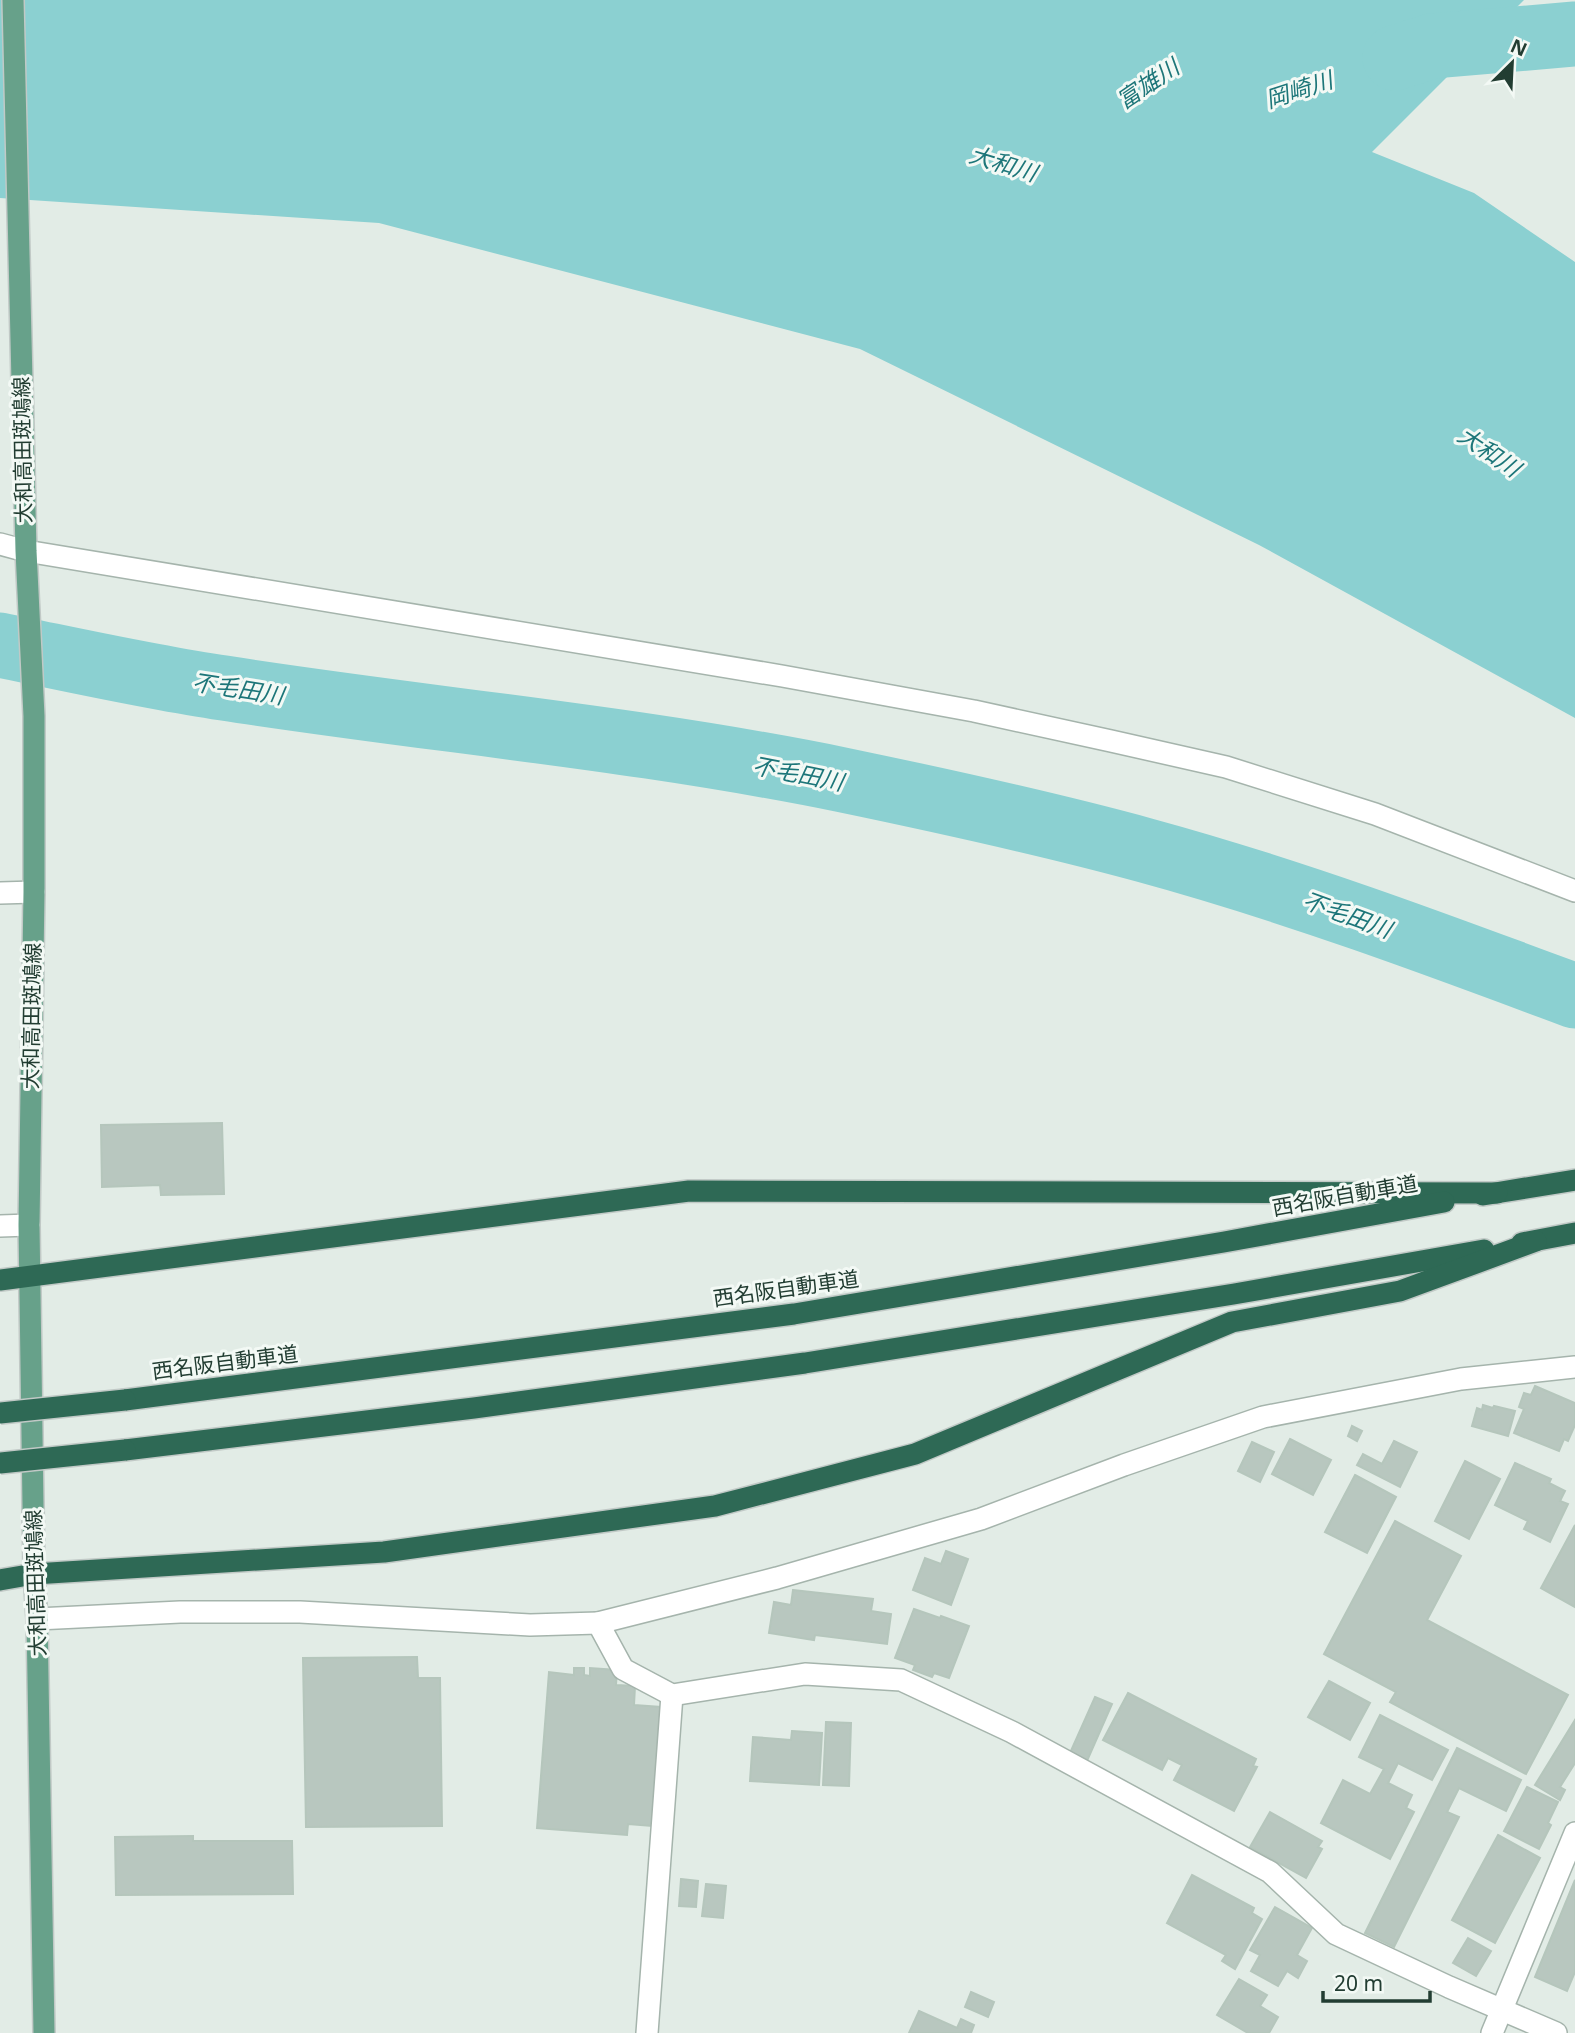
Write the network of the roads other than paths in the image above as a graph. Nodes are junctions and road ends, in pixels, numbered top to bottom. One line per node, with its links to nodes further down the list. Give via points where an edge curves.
1 (13, 0): 3 (main road, 大和高田斑鳩線)
2 (0, 544): 3 (street)
3 (26, 551): 4 (main road, 大和高田斑鳩線, via 34,716); 5 (street, via 782,676 1099,738 1226,767 1375,814)
4 (34, 891): 6 (street); 9 (main road, 大和高田斑鳩線)
5 (1575, 891)
6 (0, 893)
7 (1575, 1180): 8 (highway, 西名阪自動車道)
8 (1497, 1193): 13 (highway, via 689,1191); 16 (highway, 西名阪自動車道, bridge, via 794,1314)
9 (29, 1225): 10 (street); 13 (main road, 大和高田斑鳩線)
10 (0, 1226)
11 (1575, 1233): 12 (highway)
12 (1536, 1241): 17 (highway, bridge, via 806,1363 474,1408); 18 (highway, via 1400,1291 1232,1322 915,1454 715,1506 384,1552)
13 (31, 1277): 14 (highway); 18 (main road, 大和高田斑鳩線)
14 (0, 1280)
15 (1575, 1367): 21 (street, via 1461,1379 1264,1417 981,1519)
16 (0, 1413)
17 (0, 1463)
18 (34, 1574): 19 (highway); 20 (main road, 大和高田斑鳩線)
19 (0, 1580)
20 (37, 1619): 21 (street, via 300,1612 530,1625); 25 (main road, 大和高田斑鳩線)
21 (598, 1623): 22 (street, via 623,1669)
22 (672, 1695): 24 (street, via 805,1674 901,1680 1012,1732 1270,1872 1336,1934); 26 (street)
23 (1575, 1833): 24 (street)
24 (1502, 2011): 27 (street); 28 (street)
25 (44, 2033)
26 (647, 2033)
27 (1492, 2033)
28 (1556, 2033)

